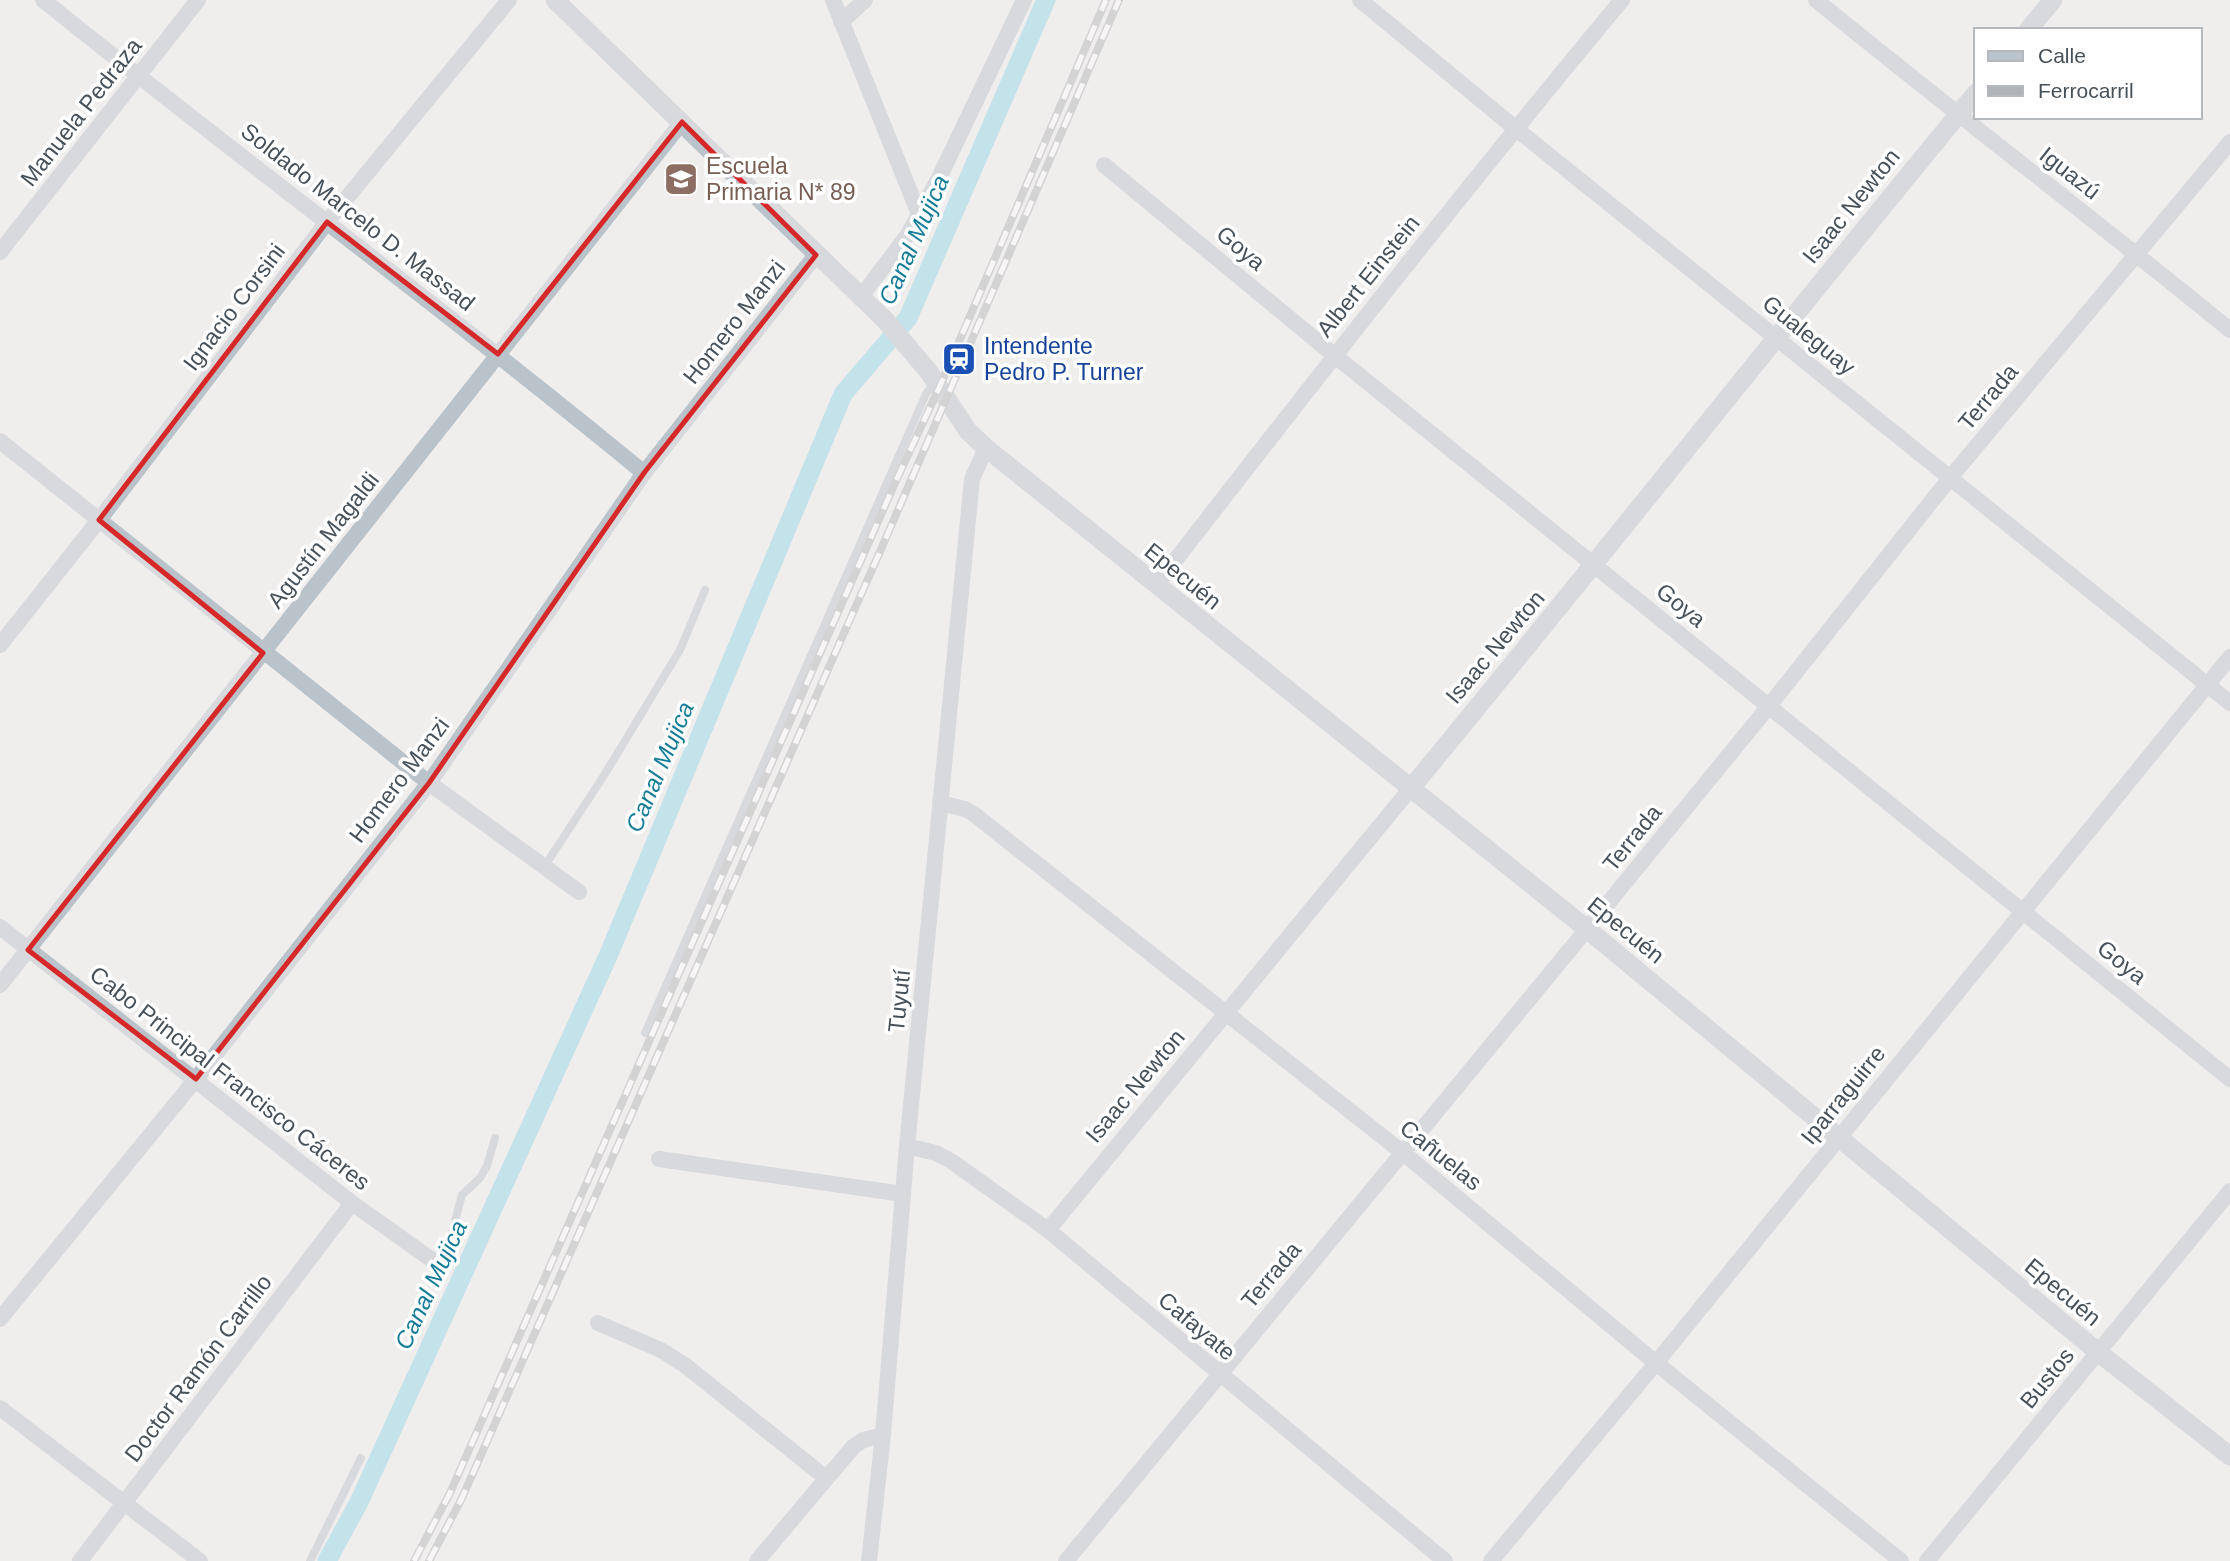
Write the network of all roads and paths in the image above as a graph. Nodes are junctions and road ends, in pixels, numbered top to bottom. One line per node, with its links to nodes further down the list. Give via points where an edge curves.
1 (43, 0): 14 (street, Soldado Marcelo D. Massad)
2 (198, 0): 14 (street, Manuela Pedraza)
3 (509, 0): 22 (street, Ignacio Corsini)
4 (555, 0): 17 (street, Epecuén)
5 (833, 0): 12 (street)
6 (865, 0): 12 (street)
7 (1024, 0): 21 (street)
8 (1360, 0): 18 (street, Gualeguay)
9 (1622, 0): 18 (street, Albert Einstein)
10 (1816, 0): 16 (street, Iguazú)
11 (2053, 0): 13 (street)
12 (841, 22): 21 (street)
13 (2030, 28)
14 (138, 76): 22 (street, Soldado Marcelo D. Massad); 23 (street, Manuela Pedraza)
15 (1974, 95): 16 (street, Isaac Newton)
16 (1958, 115): 24 (street, Iguazú); 28 (street, Isaac Newton)
17 (682, 122): 25 (street, Epecuén); 29 (street, Agustín Magaldi)
18 (1515, 128): 28 (street, Gualeguay); 30 (street, Albert Einstein)
19 (2230, 142): 24 (street, Terrada)
20 (1104, 165): 30 (street, Goya)
21 (919, 214): 26 (street)
22 (327, 222): 29 (street, Soldado Marcelo D. Massad); 36 (street, Ignacio Corsini)
23 (0, 252)
24 (2138, 254): 27 (street, Iguazú); 35 (street, Terrada)
25 (816, 255): 26 (street, Epecuén); 34 (street, Homero Manzi)
26 (860, 298): 31 (street, Epecuén)
27 (2230, 330)
28 (1776, 337): 35 (street, Gualeguay); 37 (street, Isaac Newton)
29 (498, 354): 34 (street, Soldado Marcelo D. Massad); 41 (street, Agustín Magaldi)
30 (1334, 355): 37 (street, Goya); 38 (street, Albert Einstein)
31 (934, 381): 33 (street, Epecuén); 57 (lane)
32 (0, 441): 36 (street)
33 (986, 448): 38 (street, Epecuén); 48 (street, Tuyutí, via 972,479)
34 (644, 473): 46 (street, Homero Manzi)
35 (1950, 478): 43 (street, Gualeguay); 45 (street, Terrada)
36 (99, 520): 40 (street, Ignacio Corsini); 41 (street)
37 (1595, 565): 45 (street, Goya); 47 (street, Isaac Newton)
38 (1156, 585): 47 (street, Epecuén)
39 (705, 590): 49 (lane, via 680,650)
40 (0, 645)
41 (263, 653): 46 (street); 54 (street, Agustín Magaldi)
42 (2230, 657): 43 (street, Iparraguirre)
43 (2208, 685): 44 (street, Gualeguay); 51 (street, Iparraguirre)
44 (2230, 703)
45 (1769, 706): 51 (street, Goya); 53 (street, Terrada)
46 (429, 783): 49 (street); 58 (street, Homero Manzi)
47 (1411, 788): 53 (street, Epecuén); 56 (street, Isaac Newton)
48 (940, 803): 56 (street, Cañuelas, via 975,815); 62 (street, Tuyutí)
49 (544, 867): 50 (street)
50 (579, 892)
51 (2024, 911): 59 (street, Goya); 60 (street, Iparraguirre)
52 (0, 927): 54 (street, Cabo Principal Francisco Cáceres)
53 (1587, 929): 60 (street, Epecuén); 63 (street, Terrada)
54 (29, 950): 55 (street, Agustín Magaldi); 58 (street, Cabo Principal Francisco Cáceres)
55 (0, 985)
56 (1227, 1013): 63 (street, Cañuelas); 68 (street, Isaac Newton)
57 (645, 1033)
58 (195, 1079): 67 (street, Cabo Principal Francisco Cáceres); 70 (street, Homero Manzi)
59 (2230, 1079)
60 (1839, 1137): 72 (street, Epecuén); 73 (street, Iparraguirre)
61 (495, 1138): 69 (lane, via 483,1172 462,1195 447,1251)
62 (907, 1146): 66 (street, Tuyutí); 68 (street, Cafayate, via 951,1161)
63 (1402, 1152): 73 (street, Cañuelas); 74 (street, Terrada)
64 (659, 1159): 66 (street)
65 (2230, 1191): 72 (street, Bustos)
66 (903, 1194): 76 (street, Tuyutí)
67 (352, 1203): 69 (street, Cabo Principal Francisco Cáceres); 80 (street, Doctor Ramón Carrillo)
68 (1048, 1230): 74 (street, Cafayate)
69 (435, 1262)
70 (0, 1319)
71 (598, 1323): 79 (street, via 687,1366)
72 (2098, 1352): 77 (street, Epecuén); 90 (street, Bustos)
73 (1656, 1363): 88 (street, Iparraguirre); 89 (street, Cañuelas)
74 (1219, 1374): 86 (street, Terrada); 87 (street, Cafayate)
75 (0, 1408): 80 (street)
76 (883, 1435): 79 (street, via 853,1447); 85 (street, Tuyutí)
77 (2230, 1456)
78 (360, 1458): 83 (lane)
79 (826, 1478): 84 (street)
80 (124, 1504): 81 (street, Doctor Ramón Carrillo); 82 (street)
81 (80, 1561)
82 (200, 1561)
83 (310, 1561)
84 (757, 1561)
85 (869, 1561)
86 (1066, 1561)
87 (1445, 1561)
88 (1491, 1561)
89 (1901, 1561)
90 (1927, 1561)

